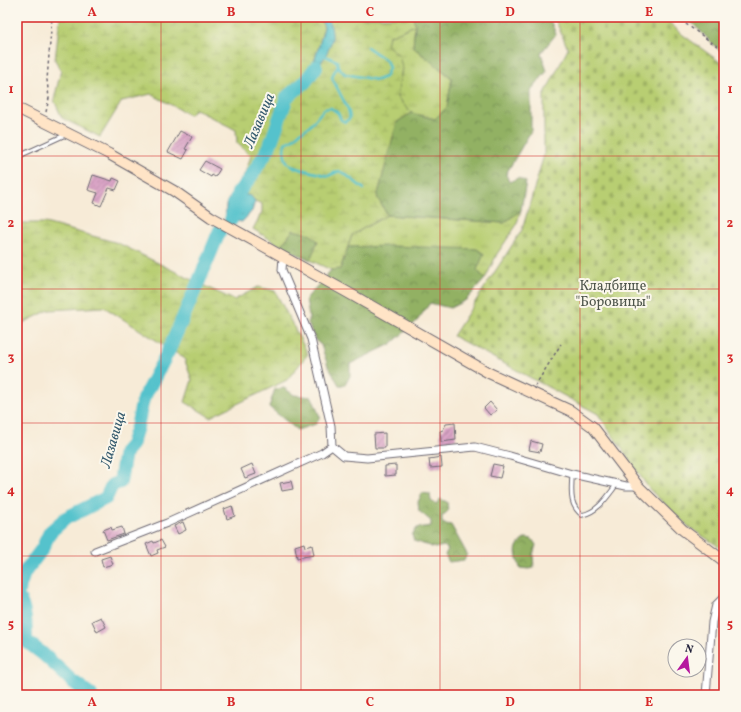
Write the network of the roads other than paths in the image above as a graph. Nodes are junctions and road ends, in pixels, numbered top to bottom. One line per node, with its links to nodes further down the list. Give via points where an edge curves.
1 (17, 108): 2 (street)
2 (67, 134): 3 (lane); 4 (street, via 116,157 174,191 211,217)
3 (17, 157)
4 (283, 256): 5 (street, via 282,270 311,339 331,426); 8 (street, via 489,373 572,412 593,427)
5 (332, 446): 6 (street, via 344,456 367,458 475,447); 9 (street, via 322,453 167,523)
6 (572, 474): 7 (street); 7 (lane, via 572,501 575,510 582,515 590,514)
7 (617, 484): 8 (street)
8 (638, 486): 10 (street, via 683,530)
9 (95, 551)
10 (724, 561)
11 (724, 597): 12 (street, via 716,605 712,622)
12 (706, 695)

